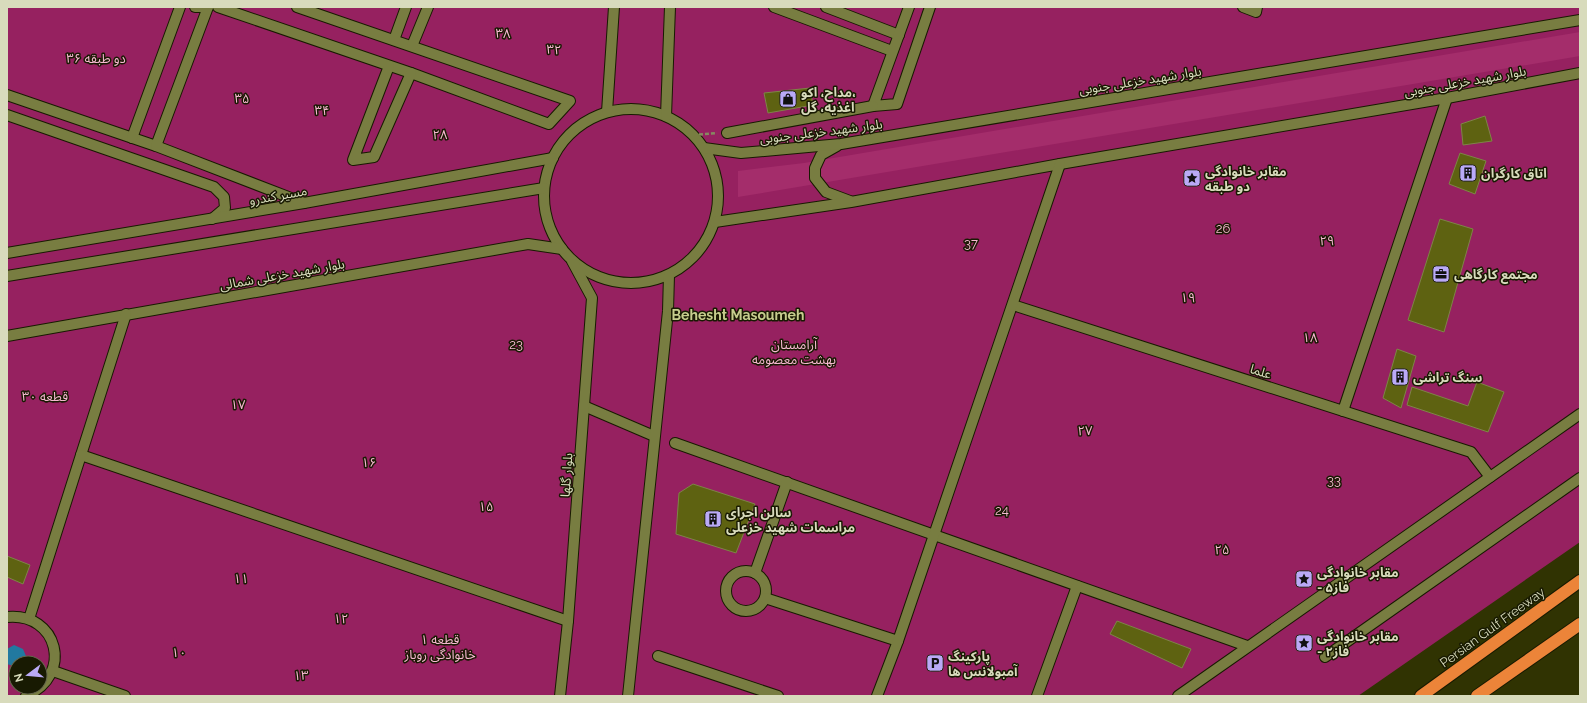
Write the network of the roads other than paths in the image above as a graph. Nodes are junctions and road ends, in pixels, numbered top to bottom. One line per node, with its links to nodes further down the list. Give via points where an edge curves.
1 (180, 7): 31 (lane)
2 (195, 7): 3 (lane)
3 (208, 7): 33 (lane)
4 (218, 7): 21 (lane)
5 (297, 7): 18 (lane)
6 (406, 7): 18 (lane)
7 (428, 7): 19 (lane)
8 (614, 7): 27 (lane)
9 (670, 7): 29 (lane)
10 (774, 7): 20 (lane)
11 (826, 7): 17 (lane)
12 (909, 7): 17 (lane)
13 (930, 7): 26 (lane, via 897,104)
14 (1243, 7): 15 (lane, via 1256,12)
15 (1257, 7)
16 (1580, 20): 32 (lane, بلوار شهید خزعلی جنوبی)
17 (899, 35): 20 (lane)
18 (394, 40): 19 (lane)
19 (412, 46): 22 (lane, via 570,101 549,124)
20 (892, 52): 26 (lane)
21 (390, 66): 22 (lane); 22 (lane, via 353,160 374,157)
22 (411, 73)
23 (1580, 73): 25 (lane, بلوار شهید خزعلی جنوبی)
24 (7, 95): 31 (lane)
25 (1447, 98): 36 (lane, بلوار شهید خزعلی جنوبی); 51 (lane)
26 (873, 106): 30 (lane)
27 (607, 112): 29 (lane, via 647,110); 35 (lane, via 575,129 560,145)
28 (7, 115): 40 (lane, via 214,187 224,196 224,208)
29 (666, 116): 34 (lane, via 681,124)
30 (727, 133)
31 (132, 138): 33 (lane)
32 (841, 144): 34 (lane, بلوار شهید خزعلی جنوبی, via 742,153); 38 (lane, via 821,155 815,168 815,178 826,192)
33 (156, 146): 39 (lane)
34 (704, 148): 41 (lane, via 715,171 719,196)
35 (553, 158): 37 (lane); 39 (lane, مسیر کندرو)
36 (1060, 164): 38 (lane, بلوار شهید خزعلی جنوبی); 47 (lane)
37 (544, 188): 42 (lane, via 545,209 551,230); 46 (lane)
38 (851, 202): 41 (lane, بلوار شهید خزعلی جنوبی)
39 (304, 204): 40 (lane, مسیر کندرو)
40 (212, 219): 43 (lane, مسیر کندرو)
41 (715, 222): 45 (lane, via 705,244 689,262)
42 (562, 249): 44 (lane); 48 (lane, بلوار شهید خزعلی شمالی, via 528,244)
43 (7, 253)
44 (572, 261): 45 (lane, via 602,279 636,284); 50 (lane, بلوار گلها, via 592,298)
45 (669, 275): 53 (lane, via 668,311)
46 (7, 276)
47 (1013, 305): 51 (lane, علما); 59 (lane)
48 (126, 314): 49 (lane, بلوار شهید خزعلی شمالی); 55 (lane)
49 (7, 336)
50 (584, 406): 53 (lane); 66 (lane, بلوار گلها)
51 (1343, 411): 56 (lane, علما, via 1471,452)
52 (1580, 414): 56 (lane)
53 (654, 436): 76 (lane)
54 (675, 443): 58 (lane)
55 (81, 455): 65 (lane); 66 (lane)
56 (1490, 477): 69 (lane)
57 (1580, 478): 71 (lane)
58 (787, 482): 59 (lane); 60 (lane)
59 (934, 535): 62 (lane); 68 (lane)
60 (755, 573): 63 (lane, via 765,584); 63 (lane, via 743,570 731,577 725,589 728,602 745,612 757,608)
61 (1580, 581): 81 (highway, Persian Gulf Freeway)
62 (1077, 586): 69 (lane); 79 (lane)
63 (765, 598): 68 (lane)
64 (7, 617): 65 (lane)
65 (29, 619): 72 (lane, via 40,625 54,646)
66 (568, 621): 75 (lane, بلوار گلها)
67 (1580, 624): 82 (highway)
68 (898, 641): 78 (lane)
69 (1247, 646): 80 (lane)
70 (658, 656): 77 (lane)
71 (1325, 657)
72 (53, 671): 73 (lane, via 37,691); 74 (lane)
73 (26, 696)
74 (125, 696)
75 (560, 696)
76 (628, 696)
77 (778, 696)
78 (877, 696)
79 (1037, 696)
80 (1178, 696)
81 (1421, 696)
82 (1477, 696)

